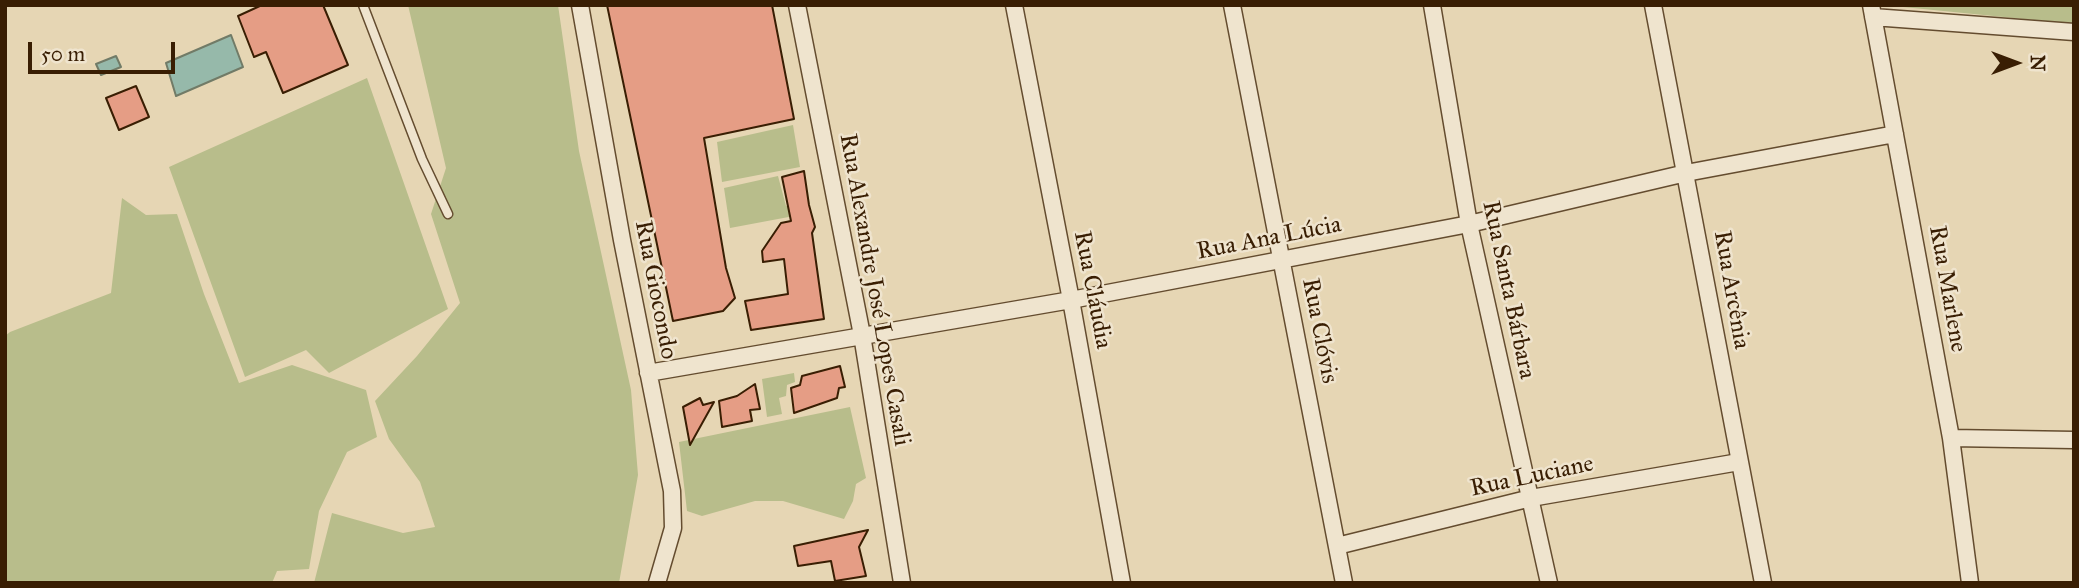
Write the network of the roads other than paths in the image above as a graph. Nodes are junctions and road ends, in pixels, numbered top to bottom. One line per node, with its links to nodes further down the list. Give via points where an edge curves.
1 (363, 5): 12 (lane)
2 (580, 5): 17 (street, Rua Giocondo)
3 (797, 5): 16 (street, Rua Alexandre José Lopes Casali)
4 (1014, 5): 15 (street, Rua Cláudia)
5 (1231, 5): 14 (street, Rua Clóvis)
6 (1432, 5): 13 (street, Rua Santa Bárbara)
7 (1653, 5): 11 (street, Rua Arcênia)
8 (1872, 11): 9 (street); 10 (street, Rua Marlene)
9 (2074, 32)
10 (1895, 134): 11 (street, Rua Ana Lúcia); 18 (street, Rua Marlene)
11 (1686, 173): 13 (street, Rua Ana Lúcia); 20 (street, Rua Arcênia)
12 (448, 214)
13 (1469, 224): 14 (street, Rua Ana Lúcia); 21 (street, Rua Santa Bárbara)
14 (1282, 260): 15 (street, Rua Ana Lúcia); 22 (street, Rua Clóvis)
15 (1071, 300): 16 (street, Rua Ana Lúcia); 25 (street, Rua Cláudia)
16 (862, 335): 17 (street, Rua Ana Lúcia); 24 (street, Rua Alexandre José Lopes Casali)
17 (648, 373): 23 (street, Rua Giocondo, via 672,491 673,528)
18 (1951, 438): 19 (street); 29 (street, Rua Marlene)
19 (2074, 440)
20 (1739, 462): 21 (street, Rua Luciane); 28 (street, Rua Arcênia)
21 (1531, 498): 22 (street, Rua Luciane); 27 (street, Rua Santa Bárbara)
22 (1337, 546): 26 (street, Rua Clóvis)
23 (657, 583)
24 (902, 583)
25 (1122, 583)
26 (1344, 583)
27 (1549, 583)
28 (1763, 583)
29 (1970, 583)

